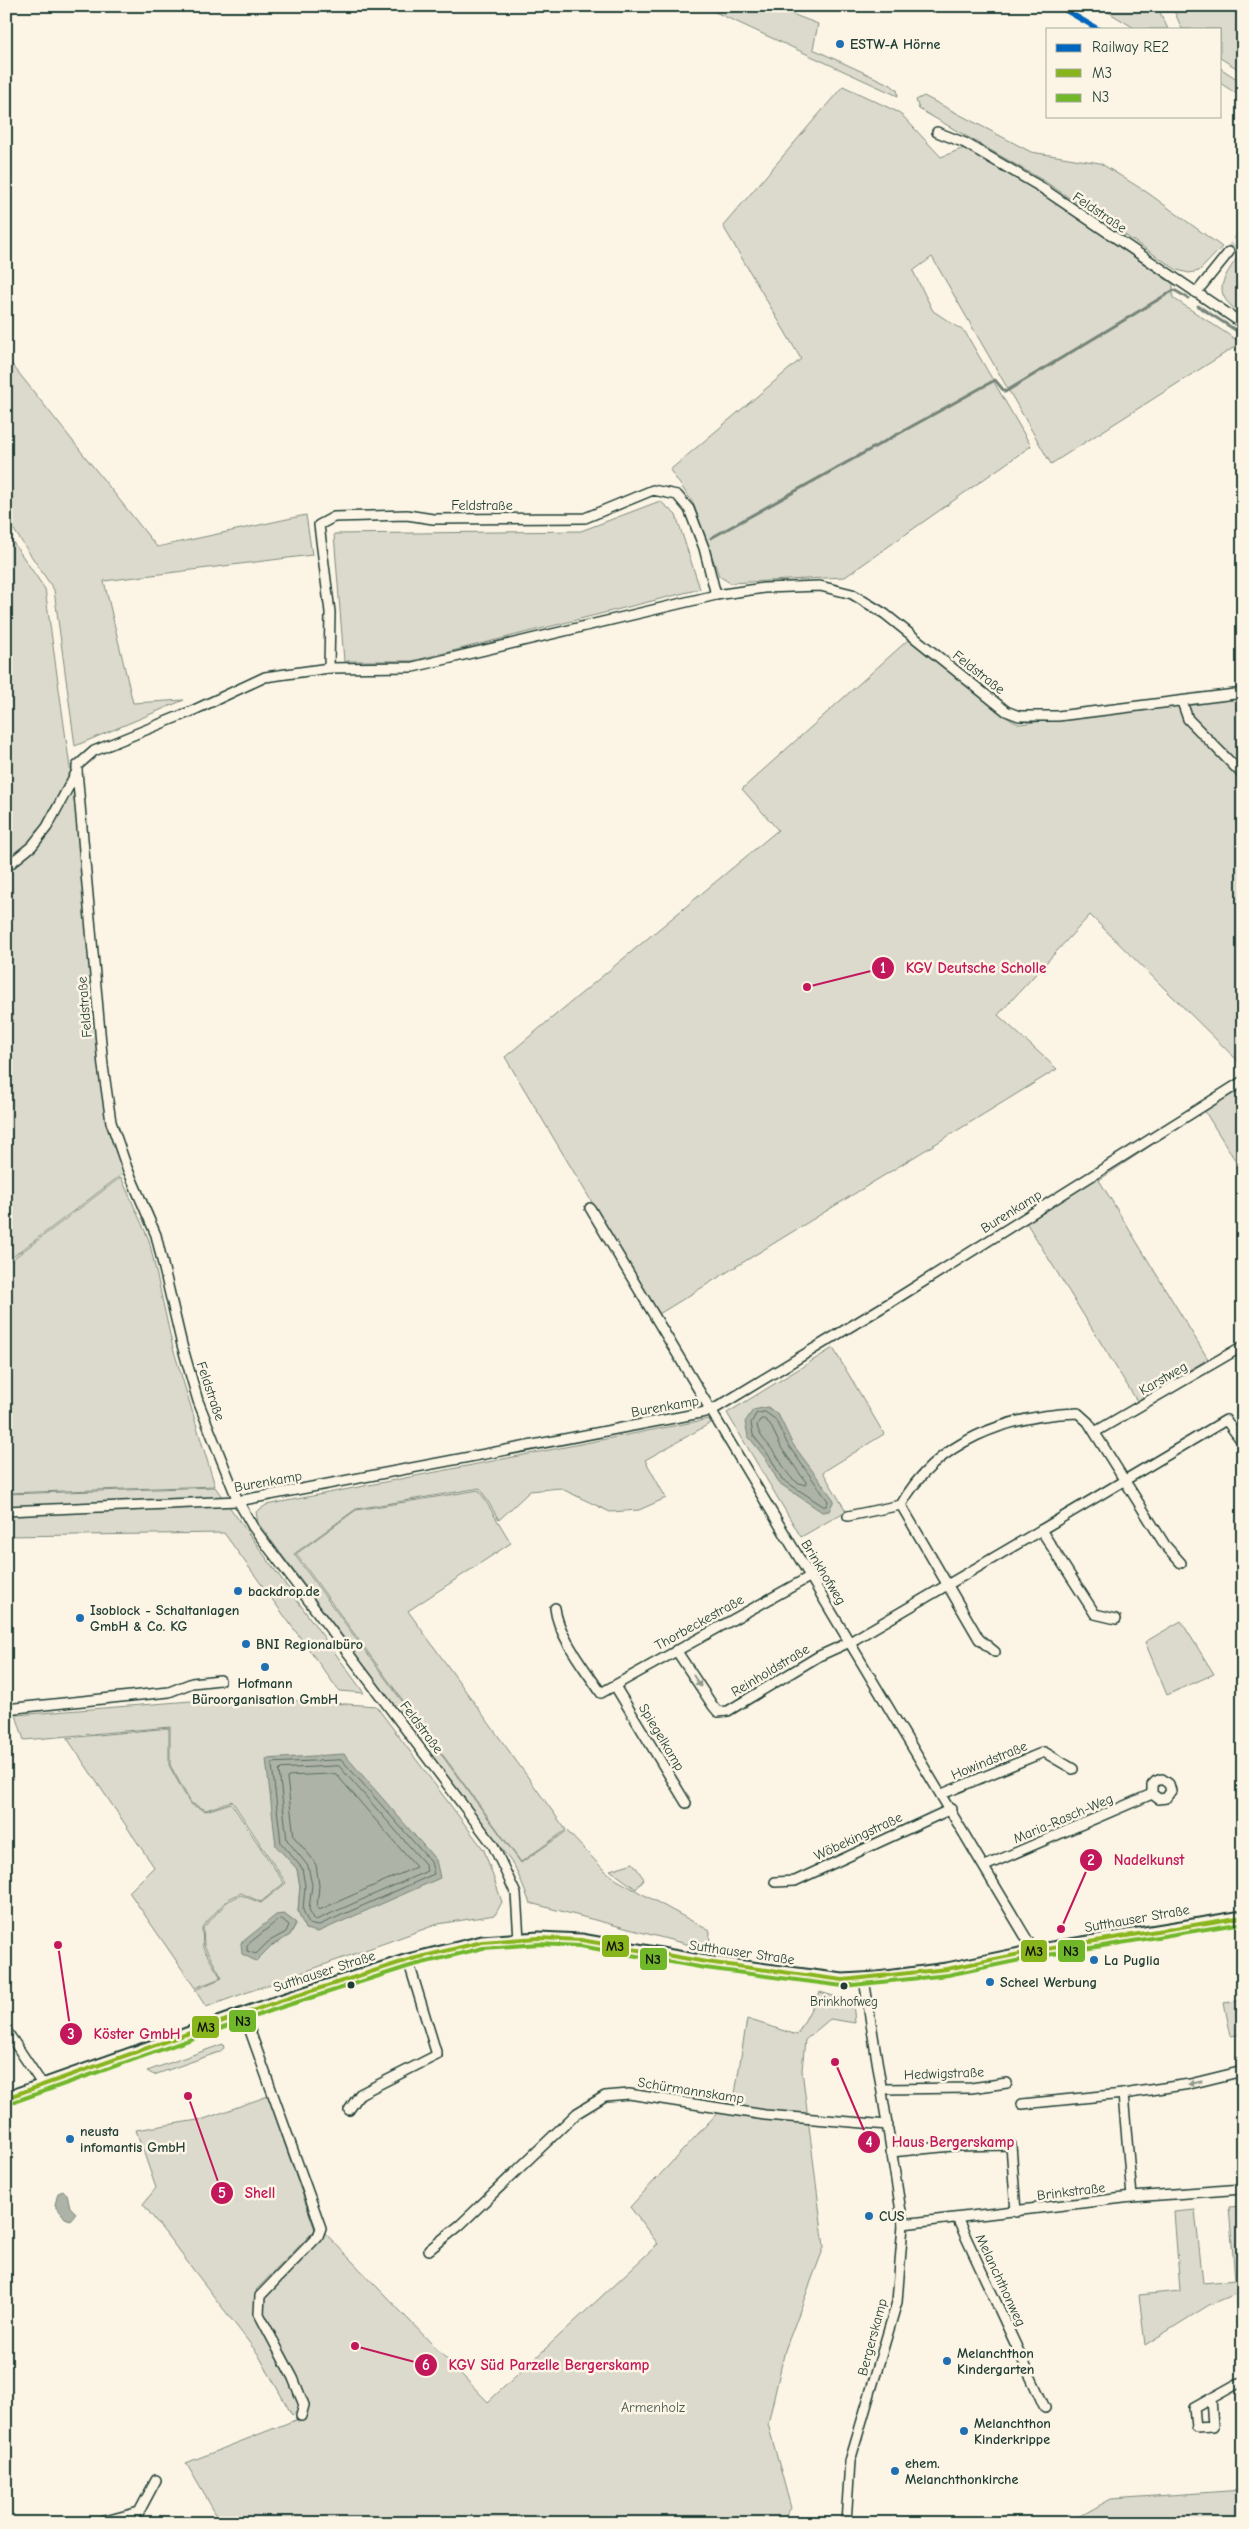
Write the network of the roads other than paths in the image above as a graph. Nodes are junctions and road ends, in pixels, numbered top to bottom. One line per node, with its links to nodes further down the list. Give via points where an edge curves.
1 (937, 132): 3 (street, Feldstraße, via 965,143 1039,186)
2 (1229, 252): 3 (street)
3 (1196, 293): 4 (street, Feldstraße)
4 (1243, 324)
5 (716, 595): 6 (street, Feldstraße, via 413,667); 6 (street, Feldstraße, via 689,508 677,495 653,490 585,518 334,517 319,525 330,612); 8 (street, Feldstraße, via 764,588 820,586 852,594 885,614 1006,711 1019,716 1058,716)
6 (329, 668): 9 (street, Feldstraße, via 265,677 94,751 77,766)
7 (1243, 693): 8 (street, Feldstraße)
8 (1182, 702): 10 (street, via 1188,719)
9 (77, 771): 11 (street, Feldstraße, via 47,827 32,846); 19 (street, Feldstraße, via 103,1066 111,1122 156,1235 198,1401)
10 (1243, 775)
11 (6, 867)
12 (1243, 1082): 15 (street, Burenkamp)
13 (590, 1208): 15 (street, Brinkhofweg)
14 (1243, 1346): 16 (street, Karstweg)
15 (711, 1411): 19 (street, Burenkamp); 25 (street, Brinkhofweg)
16 (1095, 1432): 18 (street); 20 (street, via 1078,1413 1016,1422 981,1433 934,1461 912,1485)
17 (1243, 1442): 18 (street, Reinholdstraße, via 1226,1420)
18 (1124, 1479): 23 (street, Reinholdstraße); 24 (street, via 1165,1546)
19 (238, 1502): 21 (street, Burenkamp); 43 (street, Feldstraße, via 253,1528 493,1844 516,1894)
20 (901, 1505): 22 (street); 26 (street)
21 (6, 1511)
22 (848, 1516)
23 (1041, 1530): 26 (street, Reinholdstraße); 28 (street, via 1096,1614)
24 (1181, 1562)
25 (811, 1576): 29 (street, Brinkhofweg); 30 (street, Thorbeckestraße)
26 (947, 1586): 29 (street, Reinholdstraße); 31 (street, via 979,1639)
27 (556, 1608): 33 (street, Thorbeckestraße, via 556,1618 601,1694)
28 (1116, 1619)
29 (850, 1642): 30 (street, Reinholdstraße, one-way to 29, via 718,1712 728,1711 819,1656); 36 (street, Brinkhofweg)
30 (676, 1650): 33 (street, Thorbeckestraße)
31 (995, 1652)
32 (220, 1680): 34 (street, via 192,1682 168,1692)
33 (615, 1686): 38 (street, Spiegelkamp)
34 (6, 1709)
35 (1073, 1769): 36 (street, Howindstraße, via 1044,1752)
36 (942, 1794): 39 (street, Brinkhofweg)
37 (1152, 1794): 40 (street, Maria-Rasch-Weg)
38 (686, 1803)
39 (951, 1809): 40 (street, Brinkhofweg); 41 (street, Wöbekingstraße, via 795,1881)
40 (985, 1866): 44 (street, Brinkhofweg)
41 (775, 1882)
42 (1243, 1917): 44 (street, Sutthauser Straße)
43 (519, 1939): 45 (street, Sutthauser Straße, via 482,1942); 46 (street, Sutthauser Straße, via 580,1940 814,1977)
44 (1034, 1951): 46 (street, Sutthauser Straße, via 947,1969)
45 (408, 1960): 47 (street, Sutthauser Straße); 56 (street, via 437,2055 360,2094)
46 (864, 1979): 52 (street, Bergerskamp)
47 (244, 2014): 51 (street, Sutthauser Straße); 68 (street, via 321,2228 318,2236 260,2296 259,2314 304,2404)
48 (6, 2030): 51 (street)
49 (1243, 2071): 53 (street, one-way to 53, via 1190,2084)
50 (1007, 2083): 52 (street, Hedwigstraße, via 970,2088)
51 (42, 2084): 54 (street, Sutthauser Straße)
52 (882, 2089): 57 (street, Bergerskamp)
53 (1122, 2094): 55 (street); 60 (street)
54 (6, 2098)
55 (1022, 2104)
56 (349, 2110)
57 (888, 2125): 58 (street, Bergerskamp); 64 (street, Schürmannskamp, via 766,2115 629,2094 605,2096 576,2113 460,2225)
58 (891, 2152): 61 (street, via 1011,2145); 63 (street, Bergerskamp)
59 (1243, 2189): 60 (street, Brinkstraße)
60 (1132, 2197): 61 (street, Brinkstraße)
61 (1016, 2212): 62 (street, Brinkstraße)
62 (957, 2218): 63 (street, Brinkstraße); 67 (street, Melanchthonweg)
63 (903, 2224): 71 (street, Bergerskamp, via 897,2302 850,2461)
64 (429, 2250)
65 (1243, 2382): 66 (street)
66 (1211, 2399)
67 (1045, 2408)
68 (301, 2416)
69 (156, 2480): 70 (street, via 139,2512)
70 (98, 2523)
71 (846, 2523)

